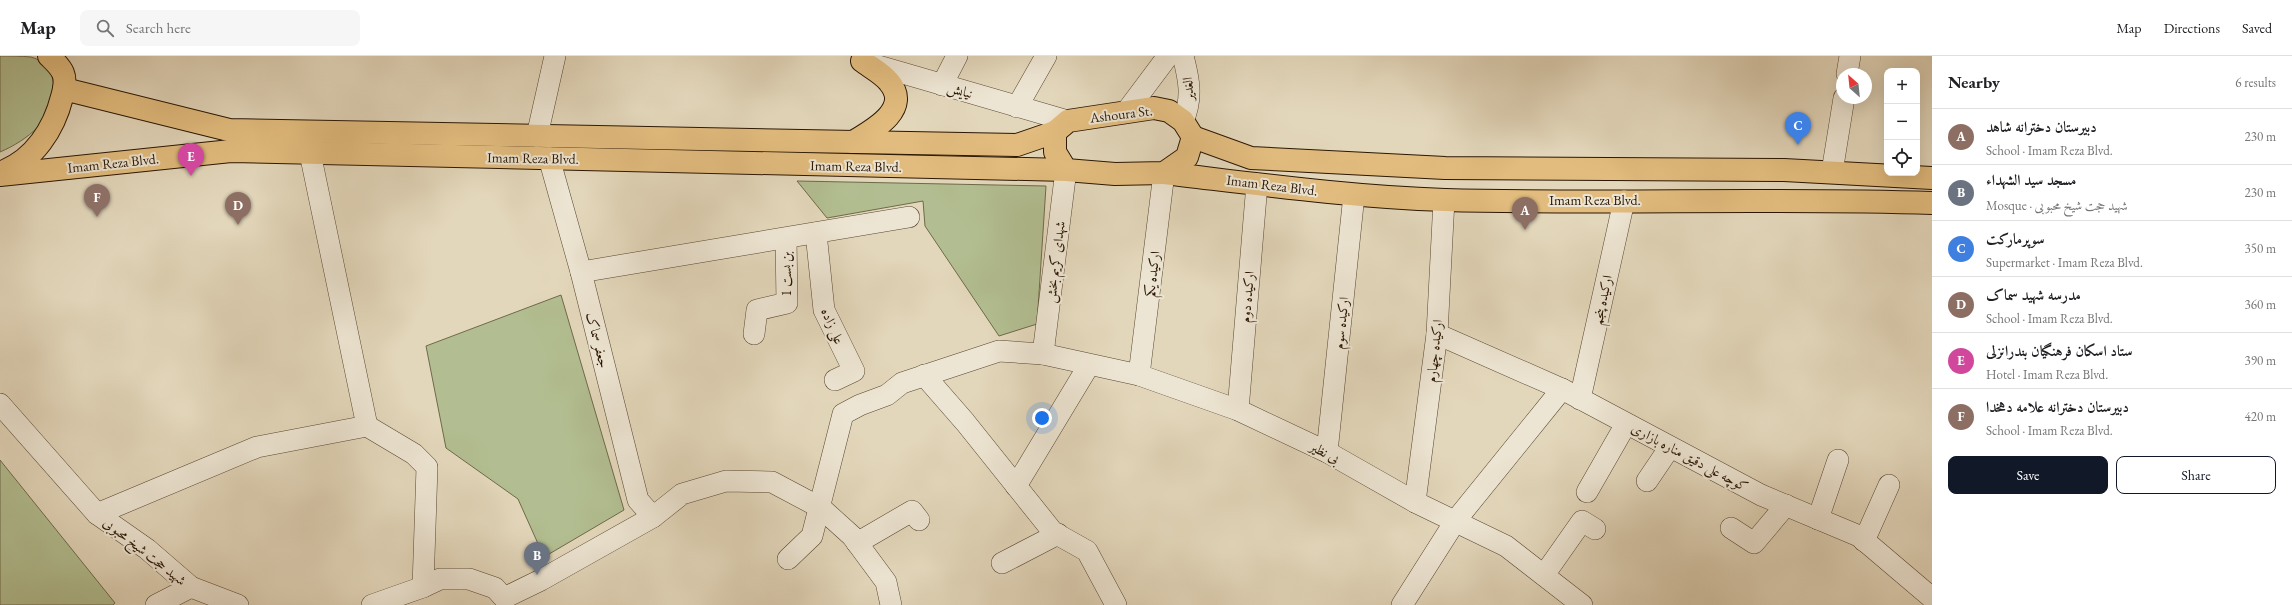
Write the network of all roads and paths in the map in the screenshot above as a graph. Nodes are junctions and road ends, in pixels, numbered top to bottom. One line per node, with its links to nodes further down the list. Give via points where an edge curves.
1 (49, 56): 10 (main road)
2 (555, 56): 17 (street)
3 (957, 56): 11 (street)
4 (1046, 56): 13 (street)
5 (1168, 56): 14 (street)
6 (1183, 56): 16 (street, الغدیر, via 1190,97)
7 (1850, 56): 9 (street)
8 (860, 58): 11 (street, نیایش); 18 (main road, via 889,82 896,96 894,111 873,130)
9 (1848, 68)
10 (65, 73): 17 (main road, Imam Reza Blvd., via 229,130); 24 (main road, via 53,125 32,153 19,164)
11 (942, 85): 13 (street, نیایش)
12 (1843, 104): 22 (street)
13 (1017, 107): 15 (street, نیایش)
14 (1126, 112): 15 (main road, Ashoura St.); 16 (main road, Ashoura St., via 1154,108 1169,111)
15 (1061, 127): 18 (main road, Imam Reza Blvd., via 1016,145); 21 (main road, via 1055,152)
16 (1188, 129): 22 (main road, Imam Reza Blvd., via 1251,158 1422,167); 23 (main road, via 1187,157)
17 (537, 136): 18 (main road, Imam Reza Blvd.)
18 (853, 142)
19 (310, 153): 20 (main road, Imam Reza Blvd.); 24 (main road, Imam Reza Blvd., via 231,151); 48 (street)
20 (549, 158): 21 (main road, Imam Reza Blvd.); 35 (street, جعفر سماک)
21 (1066, 170): 23 (main road, via 1115,174); 38 (street, شهدای کریم بخش)
22 (1832, 172): 25 (main road, Imam Reza Blvd.); 30 (main road)
23 (1164, 173): 26 (main road, Imam Reza Blvd.); 41 (street, ارکیده یکم)
24 (0, 174)
25 (1932, 178)
26 (1257, 184): 27 (main road, Imam Reza Blvd.); 46 (street, ارکیده دوم)
27 (1354, 195): 28 (main road, Imam Reza Blvd.); 50 (street, ارکیده سوم)
28 (1444, 200): 29 (main road, Imam Reza Blvd.); 37 (street, ارکیده چهارم)
29 (1624, 200): 30 (main road, Imam Reza Blvd.); 44 (street, ارکیده پنجم)
30 (1829, 200): 31 (main road, Imam Reza Blvd.)
31 (1932, 203)
32 (909, 217): 33 (street)
33 (816, 234): 34 (street); 42 (street, علی زاده, via 824,310 854,371)
34 (786, 239): 35 (street); 36 (street, بن بست 1, via 788,303 757,310)
35 (581, 272): 60 (street, جعفر سماک, via 638,500)
36 (754, 334)
37 (1437, 334): 43 (street, کوچه علی دقیق مناره بازاری); 56 (street, ارکیده چهارم)
38 (1043, 354): 39 (street, بی نظیر); 40 (street, بی نظیر, via 999,351)
39 (1089, 365): 41 (street, بی نظیر); 54 (street)
40 (924, 375): 54 (street); 58 (street, بی نظیر, via 902,383 887,395 843,414)
41 (1140, 375): 46 (street, بی نظیر)
42 (835, 380)
43 (1562, 389): 44 (street, کوچه علی دقیق مناره بازاری); 63 (street)
44 (1580, 399): 47 (street, کوچه علی دقیق مناره بازاری)
45 (0, 404): 59 (street, شهید حجت شیخ محبوبی)
46 (1238, 410): 50 (street, بی نظیر)
47 (1626, 424): 49 (street, کوچه علی دقیق مناره بازاری); 55 (street)
48 (367, 426): 59 (street, via 257,447); 73 (street, via 414,454 427,468)
49 (1670, 447): 52 (street); 57 (street, کوچه علی دقیق مناره بازاری, via 1761,495)
50 (1327, 452): 56 (street, بی نظیر)
51 (1838, 460): 61 (street)
52 (1647, 481)
53 (1889, 485): 67 (street)
54 (1016, 486): 66 (street, via 1053,532)
55 (1587, 492)
56 (1415, 502): 63 (street, بی نظیر)
57 (1786, 505): 61 (street, کوچه علی دقیق مناره بازاری); 64 (street, via 1754,542)
58 (821, 508): 60 (street, via 772,482 726,481 682,494); 68 (street); 69 (street, via 812,536)
59 (97, 514): 72 (street, شهید حجت شیخ محبوبی, via 147,549)
60 (653, 517): 75 (street)
61 (1818, 519): 67 (street, کوچه علی دقیق مناره بازاری, via 1859,536)
62 (919, 520): 68 (street, via 912,511)
63 (1456, 520): 71 (street, بی نظیر, via 1506,546); 76 (street)
64 (1731, 528)
65 (1595, 530): 71 (street, via 1582,521)
66 (1058, 534): 70 (street); 81 (street, via 1087,551)
67 (1864, 541): 74 (street, کوچه علی دقیق مناره بازاری)
68 (858, 543): 80 (street, via 886,582)
69 (788, 559)
70 (1002, 563)
71 (1544, 575): 82 (street, بی نظیر)
72 (191, 587): 77 (street); 78 (street, شهید حجت شیخ محبوبی)
73 (423, 587): 75 (street, via 440,579 469,579 495,588); 79 (street)
74 (1932, 598)
75 (505, 601)
76 (1405, 604)
77 (156, 605)
78 (238, 605)
79 (372, 605)
80 (892, 605)
81 (1116, 605)
82 (1582, 605)

